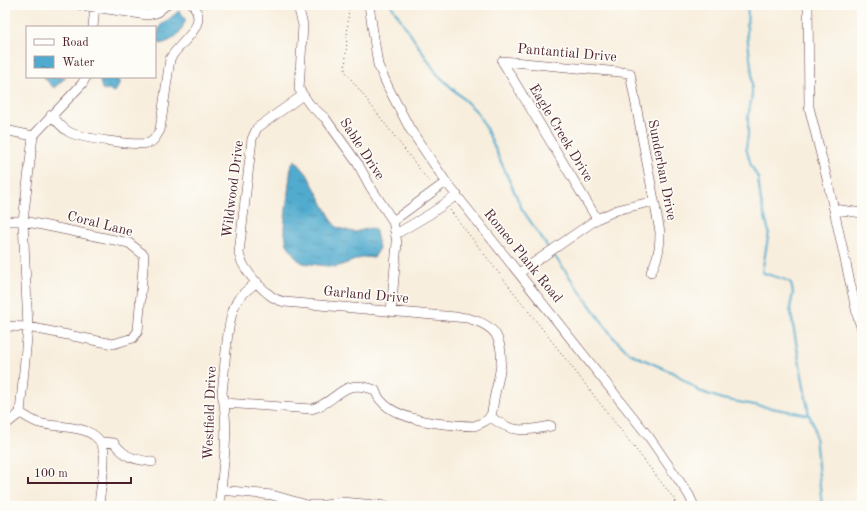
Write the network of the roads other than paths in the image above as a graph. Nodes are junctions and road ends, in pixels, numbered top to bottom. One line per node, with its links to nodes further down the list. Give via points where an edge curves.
1 (80, 5): 6 (street)
2 (166, 5): 6 (street, via 156,13 148,15)
3 (193, 5): 13 (street, via 198,12 197,26 170,59 160,130 156,138 148,143 129,143 82,137 70,133)
4 (369, 5): 16 (street, Romeo Plank Road, via 378,65 410,129)
5 (808, 5): 20 (street, via 809,107)
6 (95, 6): 8 (street)
7 (298, 6): 12 (street, Sable Drive, via 303,25 299,80)
8 (93, 26)
9 (502, 61): 10 (street, Pantantial Drive); 23 (street, Eagle Creek Drive)
10 (630, 73): 19 (street, Sunderban Drive)
11 (85, 78): 13 (street)
12 (303, 94): 26 (street, Sable Drive, via 310,105 325,118 358,164); 30 (street, Wildwood Drive, via 257,128 251,143 240,260)
13 (51, 115): 15 (street)
14 (5, 130): 15 (street)
15 (33, 136): 25 (street)
16 (446, 182): 17 (street, Romeo Plank Road); 18 (street)
17 (457, 195): 22 (street); 29 (street, Romeo Plank Road)
18 (421, 201): 22 (street); 26 (street)
19 (654, 201): 23 (street, via 617,210); 28 (street, Sunderban Drive, via 660,232 660,248)
20 (834, 209): 21 (street); 34 (street)
21 (862, 213)
22 (430, 214): 27 (street)
23 (597, 219): 29 (street)
24 (5, 221): 25 (street)
25 (23, 221): 33 (street); 33 (street, Coral Lane, via 129,243 144,255 138,331 133,338 113,344)
26 (393, 221): 27 (street, Sable Drive)
27 (396, 234): 31 (street, Sable Drive)
28 (651, 272)
29 (519, 273): 47 (street, Romeo Plank Road, via 649,437)
30 (257, 282): 31 (street, Garland Drive, via 271,296 285,302); 35 (street, Westfield Drive, via 236,302 231,315 222,393)
31 (391, 312): 37 (street, Garland Drive, via 468,318 480,321 496,335 502,360)
32 (5, 326): 33 (street)
33 (28, 327): 36 (street)
34 (862, 329)
35 (224, 403): 37 (street, via 312,409 322,406 346,388 355,386 375,390 377,397 394,411 412,420 474,426); 42 (street, Westfield Drive, via 225,443)
36 (20, 412): 38 (street); 40 (street, via 38,423 94,434)
37 (490, 416): 39 (street, via 509,429 528,431)
38 (5, 425)
39 (551, 426)
40 (102, 442): 41 (street, via 114,443 123,455 130,458); 43 (street, via 104,454)
41 (152, 462)
42 (221, 490): 44 (street, Westfield Drive); 45 (street, via 272,496)
43 (99, 506)
44 (219, 506)
45 (307, 506): 46 (street, via 342,502)
46 (387, 506)
47 (694, 506)

